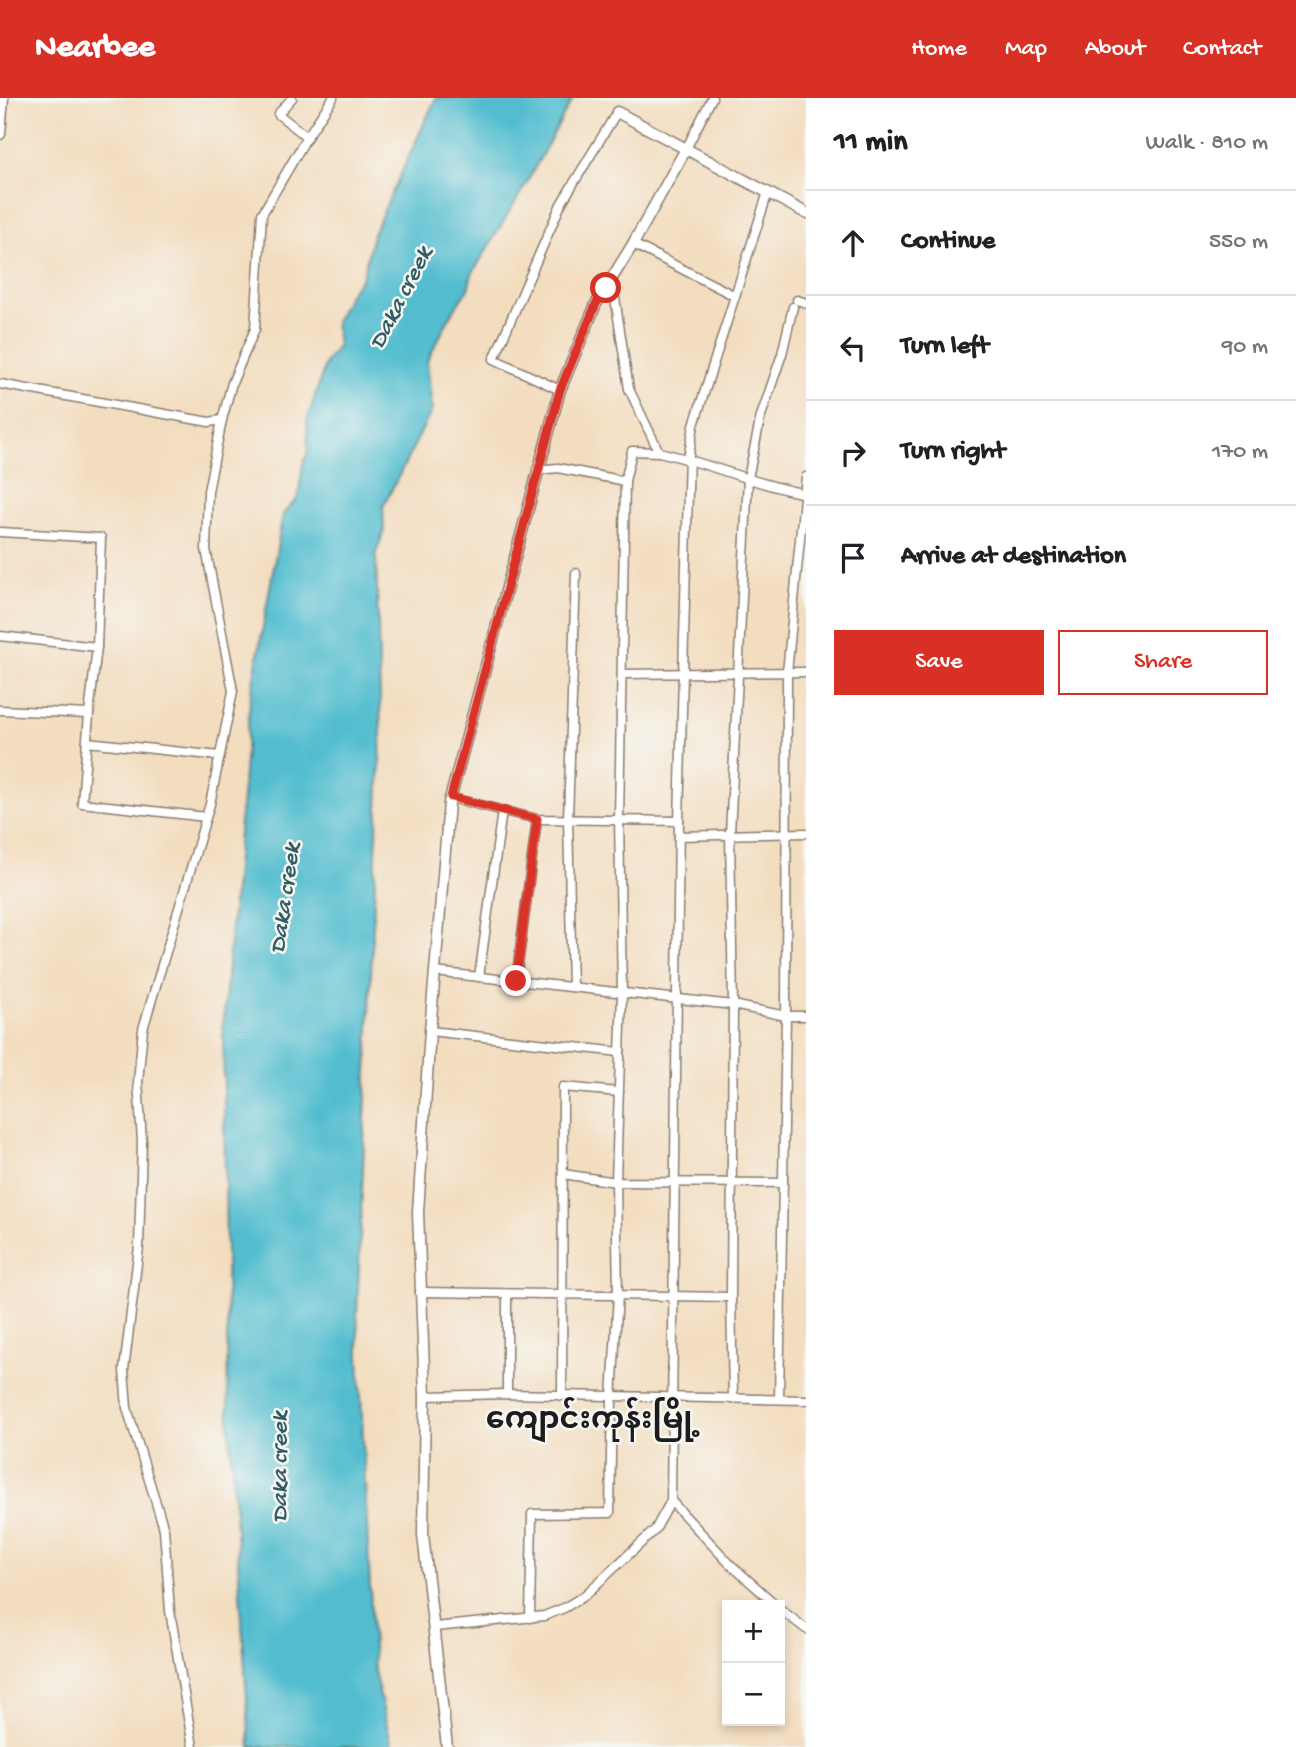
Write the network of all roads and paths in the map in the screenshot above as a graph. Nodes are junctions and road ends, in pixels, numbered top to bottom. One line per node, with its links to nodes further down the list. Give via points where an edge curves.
1 (3, 98): 6 (street)
2 (292, 98): 7 (street, via 278,114)
3 (333, 98): 7 (street)
4 (712, 98): 8 (street)
5 (617, 112): 8 (street); 16 (street, via 561,204 494,359)
6 (0, 134)
7 (307, 136): 17 (street, via 262,214 255,329)
8 (687, 147): 9 (street); 11 (street)
9 (768, 192): 10 (street); 13 (street)
10 (806, 213)
11 (633, 244): 12 (street); 13 (street)
12 (606, 288): 16 (street); 18 (street, via 615,298 629,389)
13 (735, 296): 19 (street)
14 (806, 303): 22 (street, via 795,304 761,415)
15 (0, 384): 17 (street, via 209,422)
16 (560, 390): 20 (street)
17 (222, 420): 37 (street, via 208,491 206,549 233,691)
18 (659, 452): 19 (street); 23 (street, via 632,451)
19 (688, 458): 22 (street); 33 (street)
20 (537, 470): 23 (street, via 558,468); 38 (street)
21 (806, 477): 24 (street)
22 (748, 478): 24 (street); 32 (street)
23 (625, 481): 31 (street)
24 (805, 494): 30 (street)
25 (0, 532): 28 (street, via 101,538)
26 (576, 573): 43 (street)
27 (0, 636): 28 (street)
28 (97, 647): 35 (street)
29 (806, 672): 30 (street)
30 (787, 673): 32 (street); 45 (street)
31 (623, 674): 33 (street); 41 (street)
32 (738, 674): 33 (street); 47 (street)
33 (682, 675): 44 (street)
34 (0, 710): 35 (street)
35 (89, 714): 36 (street)
36 (86, 742): 37 (street); 40 (street, via 82,803)
37 (220, 756): 40 (street)
38 (451, 797): 39 (street); 49 (street)
39 (502, 811): 42 (street); 50 (street)
40 (206, 817): 86 (street, via 143,1029 138,1082 142,1142 139,1247 124,1370 127,1408 164,1529 170,1611)
41 (619, 818): 43 (street); 44 (street); 53 (street)
42 (537, 819): 43 (street); 51 (street)
43 (568, 819): 52 (street)
44 (679, 821): 48 (street)
45 (786, 832): 46 (street); 47 (street); 56 (street)
46 (806, 832)
47 (730, 834): 48 (street); 55 (street)
48 (679, 836): 54 (street)
49 (435, 972): 50 (street); 58 (street)
50 (479, 977): 51 (street)
51 (516, 981): 52 (street)
52 (572, 987): 53 (street)
53 (622, 993): 54 (street); 59 (street)
54 (677, 999): 55 (street); 62 (street)
55 (733, 1005): 56 (street); 63 (street)
56 (786, 1016): 57 (street); 65 (street)
57 (806, 1016)
58 (430, 1031): 59 (street); 66 (street, via 419,1172)
59 (620, 1052): 60 (street)
60 (619, 1091): 61 (street, via 563,1087); 64 (street)
61 (563, 1174): 64 (street); 68 (street)
62 (676, 1181): 63 (street); 64 (street); 70 (street)
63 (732, 1181): 65 (street); 71 (street)
64 (616, 1182): 69 (street)
65 (783, 1182): 78 (street)
66 (420, 1292): 67 (street); 73 (street)
67 (508, 1294): 68 (street); 72 (street)
68 (562, 1294): 69 (street); 74 (street)
69 (618, 1294): 70 (street); 75 (street)
70 (674, 1297): 71 (street); 76 (street)
71 (731, 1297): 77 (street)
72 (507, 1394): 73 (street); 74 (street)
73 (425, 1396): 84 (street, via 423,1535)
74 (562, 1396): 75 (street)
75 (612, 1397): 76 (street); 83 (street, via 610,1513 532,1514)
76 (673, 1398): 77 (street); 80 (street)
77 (733, 1398): 78 (street)
78 (779, 1399): 79 (street)
79 (806, 1399)
80 (671, 1502): 81 (street); 83 (street, via 655,1530 584,1596)
81 (770, 1600)
82 (785, 1613): 85 (street)
83 (530, 1618): 84 (street)
84 (435, 1627): 87 (street)
85 (806, 1629)
86 (193, 1747)
87 (447, 1747)

